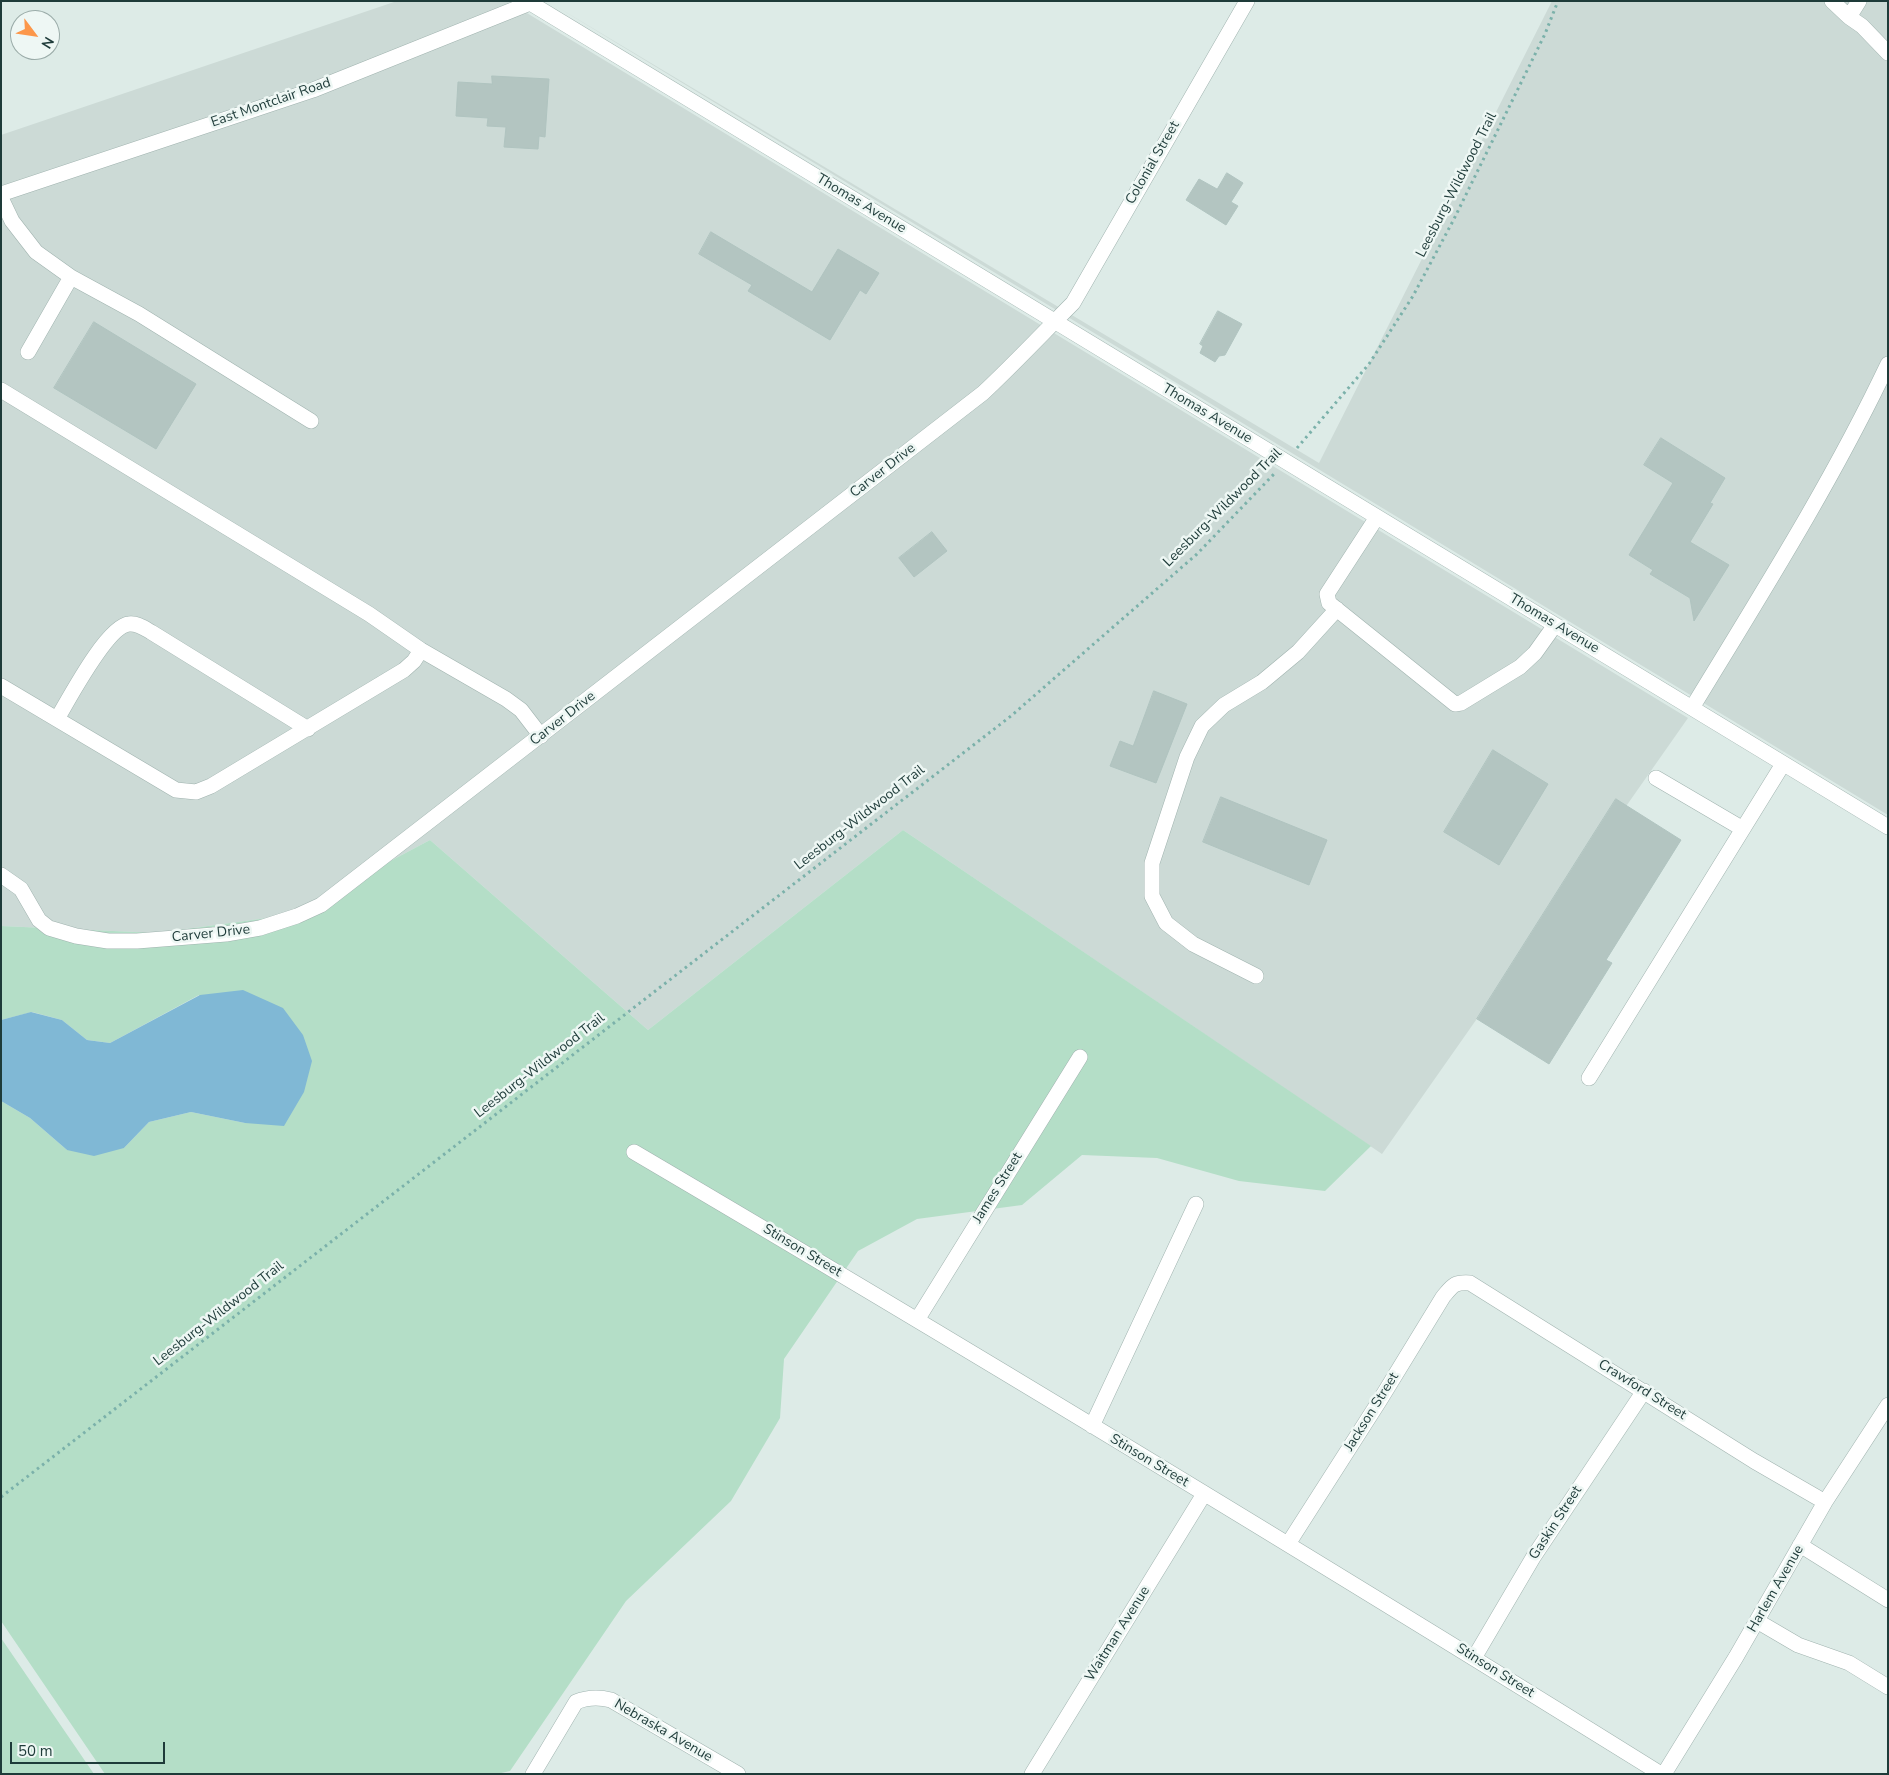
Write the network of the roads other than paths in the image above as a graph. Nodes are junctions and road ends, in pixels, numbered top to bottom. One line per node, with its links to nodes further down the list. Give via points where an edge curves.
1 (1247, 1): 10 (street, Colonial Street, via 1073,302)
2 (1832, 1): 5 (street)
3 (1859, 1): 5 (street)
4 (531, 2): 7 (street, East Montclair Road, via 312,90); 10 (street, Thomas Avenue)
5 (1848, 17): 6 (street, via 1862,26)
6 (1888, 53)
7 (1, 194)
8 (1, 198): 9 (street, via 12,220 36,252)
9 (71, 277): 11 (street); 14 (street, via 139,314)
10 (1054, 321): 15 (street, Thomas Avenue); 23 (street, Carver Drive, via 983,393)
11 (28, 352)
12 (1888, 364): 20 (street, via 1805,519)
13 (1, 390): 18 (street, via 369,614)
14 (311, 421)
15 (1377, 517): 16 (street, via 1326,594); 17 (street, Thomas Avenue)
16 (1337, 609): 17 (street, via 1455,704 1461,704 1520,667); 29 (street, via 1298,652 1262,682 1224,705 1202,726 1187,757 1152,863 1152,896 1166,923 1194,944)
17 (1555, 626): 20 (street, Thomas Avenue)
18 (421, 650): 22 (street, via 404,670); 23 (street, via 506,698 521,710)
19 (1, 686): 21 (street)
20 (1692, 708): 24 (street, Thomas Avenue)
21 (57, 719): 22 (street, via 176,790 196,792); 22 (street, via 104,643 116,630 128,624 139,625 151,632)
22 (308, 729)
23 (541, 736): 28 (street, Carver Drive, via 321,905 260,928 137,941 76,936 49,928 39,920 21,889)
24 (1783, 764): 26 (street, Thomas Avenue); 27 (street)
25 (1656, 778): 27 (street)
26 (1888, 827)
27 (1743, 829): 31 (street)
28 (1, 875)
29 (1256, 976)
30 (1080, 1057): 35 (street, James Street)
31 (1589, 1078)
32 (634, 1152): 35 (street, Stinson Street)
33 (1196, 1204): 38 (street)
34 (1457, 1283): 36 (street, Crawford Street, via 1470,1283); 41 (street, Jackson Street, via 1443,1297)
35 (917, 1320): 38 (street, Stinson Street)
36 (1644, 1391): 40 (street, Crawford Street); 45 (street, Gaskin Street, via 1534,1556)
37 (1888, 1405): 40 (street, Harlem Avenue)
38 (1092, 1426): 39 (street, Stinson Street)
39 (1204, 1494): 41 (street, Stinson Street); 49 (street, Waitman Avenue)
40 (1825, 1502): 42 (street, Harlem Avenue)
41 (1288, 1544): 45 (street, Stinson Street)
42 (1800, 1546): 43 (street); 44 (street, Harlem Avenue)
43 (1888, 1600)
44 (1757, 1621): 46 (street, via 1798,1646 1850,1663); 50 (street, Harlem Avenue)
45 (1474, 1658): 50 (street, Stinson Street)
46 (1888, 1687)
47 (533, 1774): 48 (street, Nebraska Avenue, via 576,1702 585,1698 611,1700)
48 (738, 1774)
49 (1032, 1774)
50 (1663, 1774)

